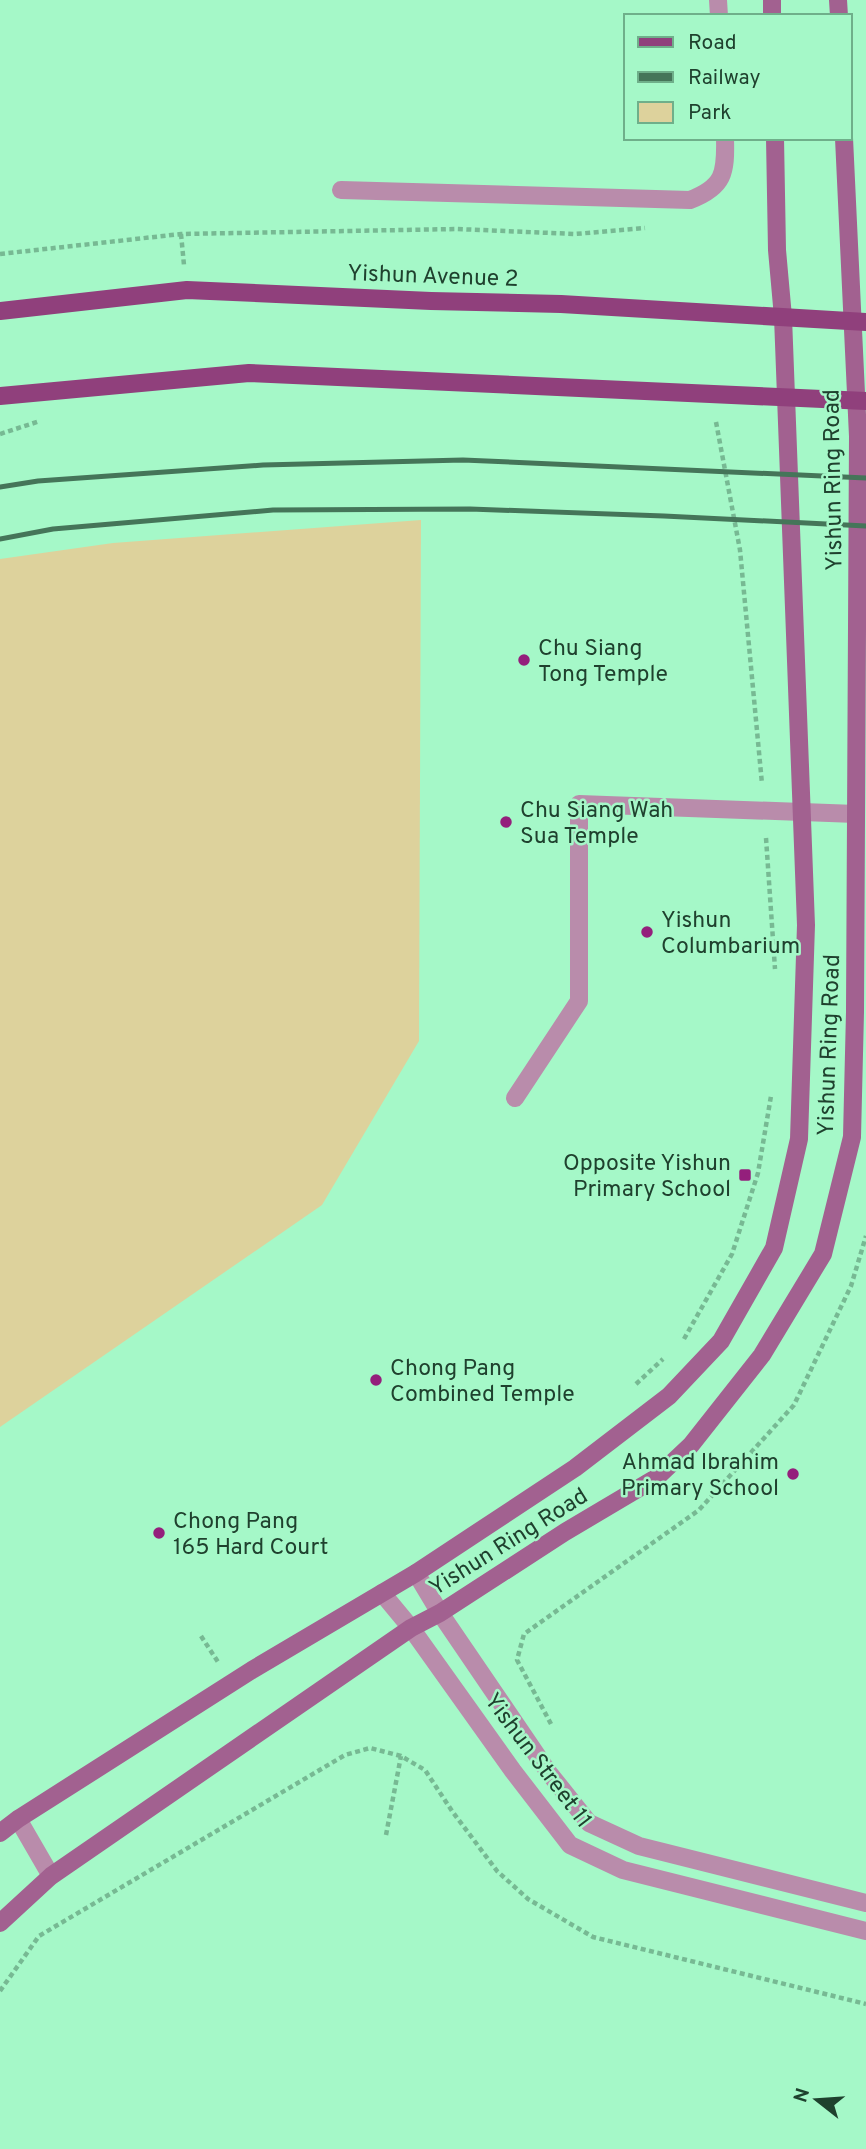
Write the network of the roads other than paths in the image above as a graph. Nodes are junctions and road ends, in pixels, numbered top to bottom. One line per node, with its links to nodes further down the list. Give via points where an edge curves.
1 (725, 140): 4 (street, via 720,180 709,193 690,200)
2 (775, 140): 6 (main road, Yishun Ring Road)
3 (844, 140): 7 (main road, Yishun Ring Road)
4 (341, 190)
5 (0, 311): 6 (main road, Yishun Avenue 2, via 187,290)
6 (783, 317): 7 (main road, Yishun Avenue 2); 9 (main road, Yishun Ring Road)
7 (859, 321): 10 (main road, Yishun Ring Road)
8 (0, 396): 9 (main road, via 249,373)
9 (786, 397): 10 (main road); 11 (main road, Yishun Ring Road)
10 (861, 400): 12 (main road, Yishun Ring Road)
11 (802, 812): 12 (street); 13 (street, via 579,804 579,1001); 14 (main road, Yishun Ring Road, via 806,925 799,1139 774,1248 721,1341 669,1396 575,1468)
12 (856, 814): 16 (main road, Yishun Ring Road, via 852,1137 822,1254 762,1355 683,1454 656,1478)
13 (515, 1098)
14 (416, 1573): 15 (main road, Yishun Ring Road); 16 (street, Yishun Street 11)
15 (382, 1593): 17 (street, Yishun Street 11); 18 (main road, Yishun Ring Road)
16 (440, 1614): 17 (main road, Yishun Ring Road); 21 (street, Yishun Street 11, via 549,1773 589,1823 639,1846)
17 (411, 1628): 20 (main road, Yishun Ring Road); 23 (street, Yishun Street 11, via 570,1845 623,1870)
18 (18, 1819): 19 (main road, Yishun Ring Road); 20 (street)
19 (0, 1833)
20 (51, 1877): 22 (main road, Yishun Ring Road)
21 (866, 1903)
22 (0, 1923)
23 (866, 1931)

